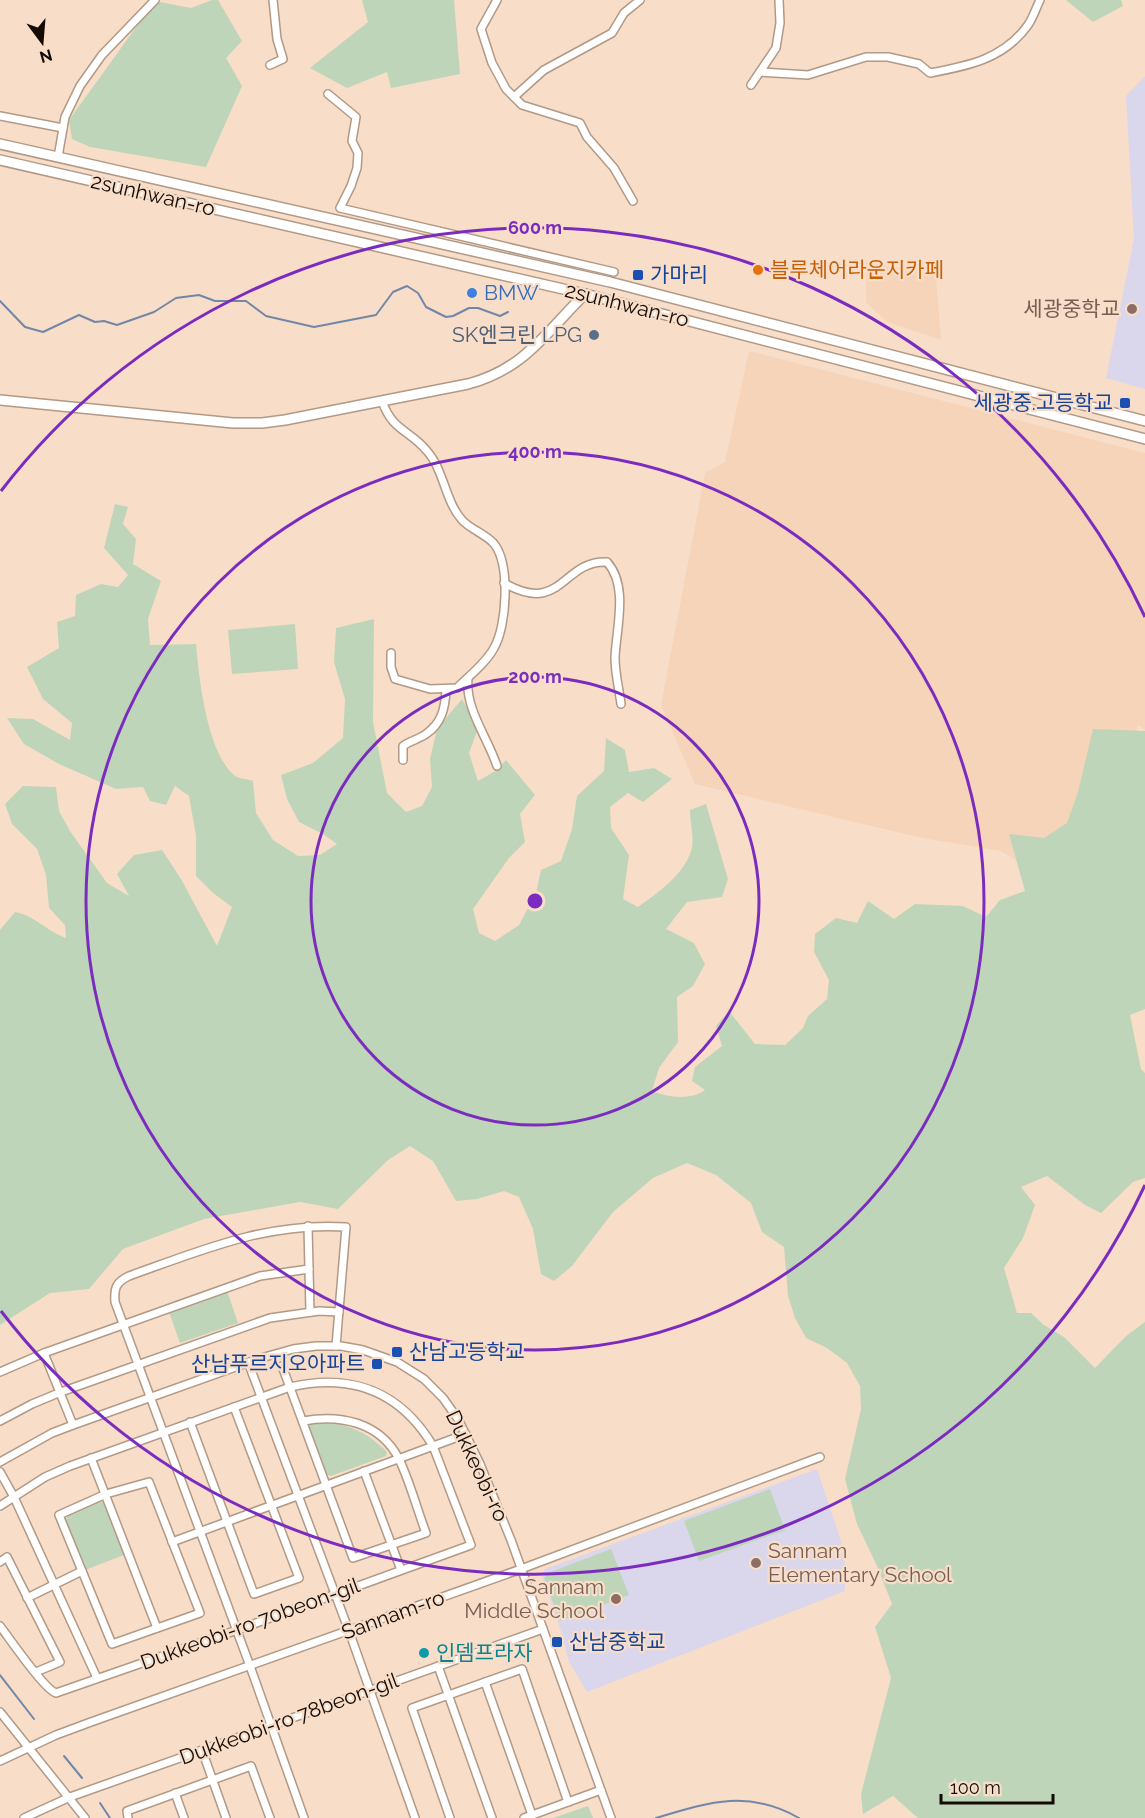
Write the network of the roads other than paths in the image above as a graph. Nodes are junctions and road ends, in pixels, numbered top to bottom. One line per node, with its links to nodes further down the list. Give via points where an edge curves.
1 (155, 0): 13 (street, via 102,55 80,86)
2 (273, 0): 7 (street, via 277,39 284,58)
3 (497, 0): 11 (street, via 481,29 492,63)
4 (640, 0): 11 (street, via 624,13 612,33 544,70)
5 (779, 0): 8 (street, via 776,48)
6 (1040, 0): 8 (street, via 1027,26 1002,51 976,64 930,74 919,64 866,57 808,75)
7 (270, 65)
8 (760, 72): 9 (street)
9 (751, 85)
10 (328, 94): 18 (street, via 356,117 352,141 358,153 357,168 340,207)
11 (514, 97): 17 (street, via 522,105 580,123)
12 (0, 116): 13 (street)
13 (63, 128): 15 (street)
14 (0, 144): 15 (street, 2sunhwan-ro)
15 (58, 157): 22 (street, 2sunhwan-ro, via 610,282)
16 (0, 160): 19 (street, 2sunhwan-ro)
17 (633, 201)
18 (614, 272)
19 (585, 294): 21 (street, via 551,333 499,373 468,384); 23 (street, 2sunhwan-ro)
20 (0, 400): 21 (street, via 248,423 285,420)
21 (382, 401): 24 (street, via 392,423 434,460 462,520 495,544)
22 (1145, 421)
23 (1145, 439)
24 (504, 583): 26 (street, via 501,632 494,648); 28 (street, via 517,591 544,594 586,567 607,562 620,606 615,659)
25 (391, 652): 27 (street, via 395,679)
26 (468, 678): 27 (street, via 457,688); 30 (street, via 470,704)
27 (446, 690): 29 (street, via 441,718 425,735 403,746)
28 (621, 704)
29 (403, 760)
30 (497, 766)
31 (308, 1226): 32 (street); 34 (street, via 346,1227); 35 (street, via 240,1237 122,1279 114,1291)
32 (309, 1269): 33 (street); 35 (street, via 260,1276)
33 (310, 1312): 34 (street); 39 (street, via 270,1318)
34 (339, 1312): 36 (street)
35 (124, 1325): 37 (street); 39 (street)
36 (336, 1346): 38 (street, Dukkeobi-ro, via 293,1349); 52 (street, Dukkeobi-ro, via 379,1354 424,1379 443,1398)
37 (44, 1353): 41 (street); 43 (street)
38 (248, 1362): 44 (street, Dukkeobi-ro); 45 (street)
39 (139, 1365): 43 (street); 44 (street)
40 (282, 1366): 42 (street)
41 (0, 1372)
42 (290, 1387): 45 (street); 48 (street); 53 (street, via 338,1381 371,1389 406,1412)
43 (61, 1392): 47 (street); 50 (street)
44 (150, 1397): 50 (street, Dukkeobi-ro); 51 (street)
45 (261, 1397): 46 (street); 62 (street)
46 (234, 1407): 49 (street); 64 (street)
47 (0, 1421)
48 (303, 1421): 55 (street, via 328,1418 357,1423 382,1438); 60 (street)
49 (190, 1422): 51 (street); 66 (street)
50 (73, 1425): 57 (street, Dukkeobi-ro)
51 (163, 1432): 54 (street); 67 (street)
52 (466, 1434): 53 (street); 71 (street, Dukkeobi-ro)
53 (433, 1446): 55 (street); 72 (street, Dukkeobi-ro 70beon-gil, via 471,1545)
54 (91, 1458): 61 (street); 63 (street, via 45,1477)
55 (398, 1458): 58 (street); 69 (street, via 426,1533)
56 (820, 1458): 71 (street, Sannam-ro)
57 (0, 1462)
58 (364, 1471): 60 (street); 69 (street)
59 (0, 1472): 63 (street)
60 (326, 1485): 62 (street); 69 (street, via 353,1558)
61 (106, 1494): 68 (street, via 149,1482); 73 (street, via 59,1515); 78 (street)
62 (299, 1495): 64 (street); 75 (street)
63 (14, 1497): 65 (street); 74 (street)
64 (271, 1505): 66 (street); 66 (street, via 299,1578 254,1594)
65 (0, 1506)
66 (227, 1521): 67 (street)
67 (200, 1531): 68 (street); 80 (street)
68 (172, 1542): 78 (street, via 200,1613)
69 (392, 1545): 72 (street)
70 (0, 1562): 76 (street, via 7,1557)
71 (521, 1569): 79 (street, Dukkeobi-ro); 81 (street, Sannam-ro)
72 (401, 1570): 75 (street, Dukkeobi-ro 70beon-gil)
73 (82, 1571): 74 (street); 78 (street, via 112,1644)
74 (54, 1584): 76 (street); 85 (street)
75 (335, 1594): 80 (street, Dukkeobi-ro 70beon-gil); 81 (street)
76 (27, 1598): 84 (street, via 60,1662)
77 (0, 1626): 84 (street, Dukkeobi-ro 70beon-gil)
78 (157, 1628)
79 (543, 1629): 83 (street, Dukkeobi-ro 78beon-gil); 95 (street, Dukkeobi-ro)
80 (237, 1630): 82 (street); 85 (street, Dukkeobi-ro 70beon-gil)
81 (349, 1631): 82 (street, Sannam-ro); 87 (street)
82 (250, 1666): 90 (street); 91 (street, Sannam-ro)
83 (438, 1666): 87 (street, Dukkeobi-ro 78beon-gil); 88 (street)
84 (36, 1672): 85 (street, Dukkeobi-ro 70beon-gil, via 56,1693)
85 (97, 1678)
86 (485, 1682): 88 (street); 98 (street, via 522,1669); 100 (street)
87 (370, 1690): 90 (street, Dukkeobi-ro 78beon-gil); 107 (street)
88 (449, 1695): 108 (street, via 412,1708); 109 (street)
89 (0, 1712): 91 (street)
90 (272, 1725): 92 (street, Dukkeobi-ro 78beon-gil); 106 (street)
91 (29, 1747): 93 (street, Sannam-ro); 97 (street)
92 (202, 1750): 94 (street, Dukkeobi-ro 78beon-gil); 97 (street, Dukkeobi-ro 78beon-gil)
93 (0, 1761)
94 (213, 1780): 96 (street); 101 (street, Dukkeobi-ro 78beon-gil); 105 (street, via 251,1766)
95 (601, 1790): 98 (street); 111 (street, Dukkeobi-ro)
96 (175, 1793): 99 (street); 104 (street)
97 (70, 1797): 102 (street, Dukkeobi-ro 78beon-gil); 103 (street)
98 (568, 1802): 100 (street)
99 (127, 1814)
100 (532, 1815): 110 (street)
101 (226, 1817)
102 (24, 1818)
103 (85, 1818)
104 (184, 1818)
105 (270, 1818)
106 (304, 1818)
107 (415, 1818)
108 (450, 1818)
109 (492, 1818)
110 (524, 1818)
111 (611, 1818)

